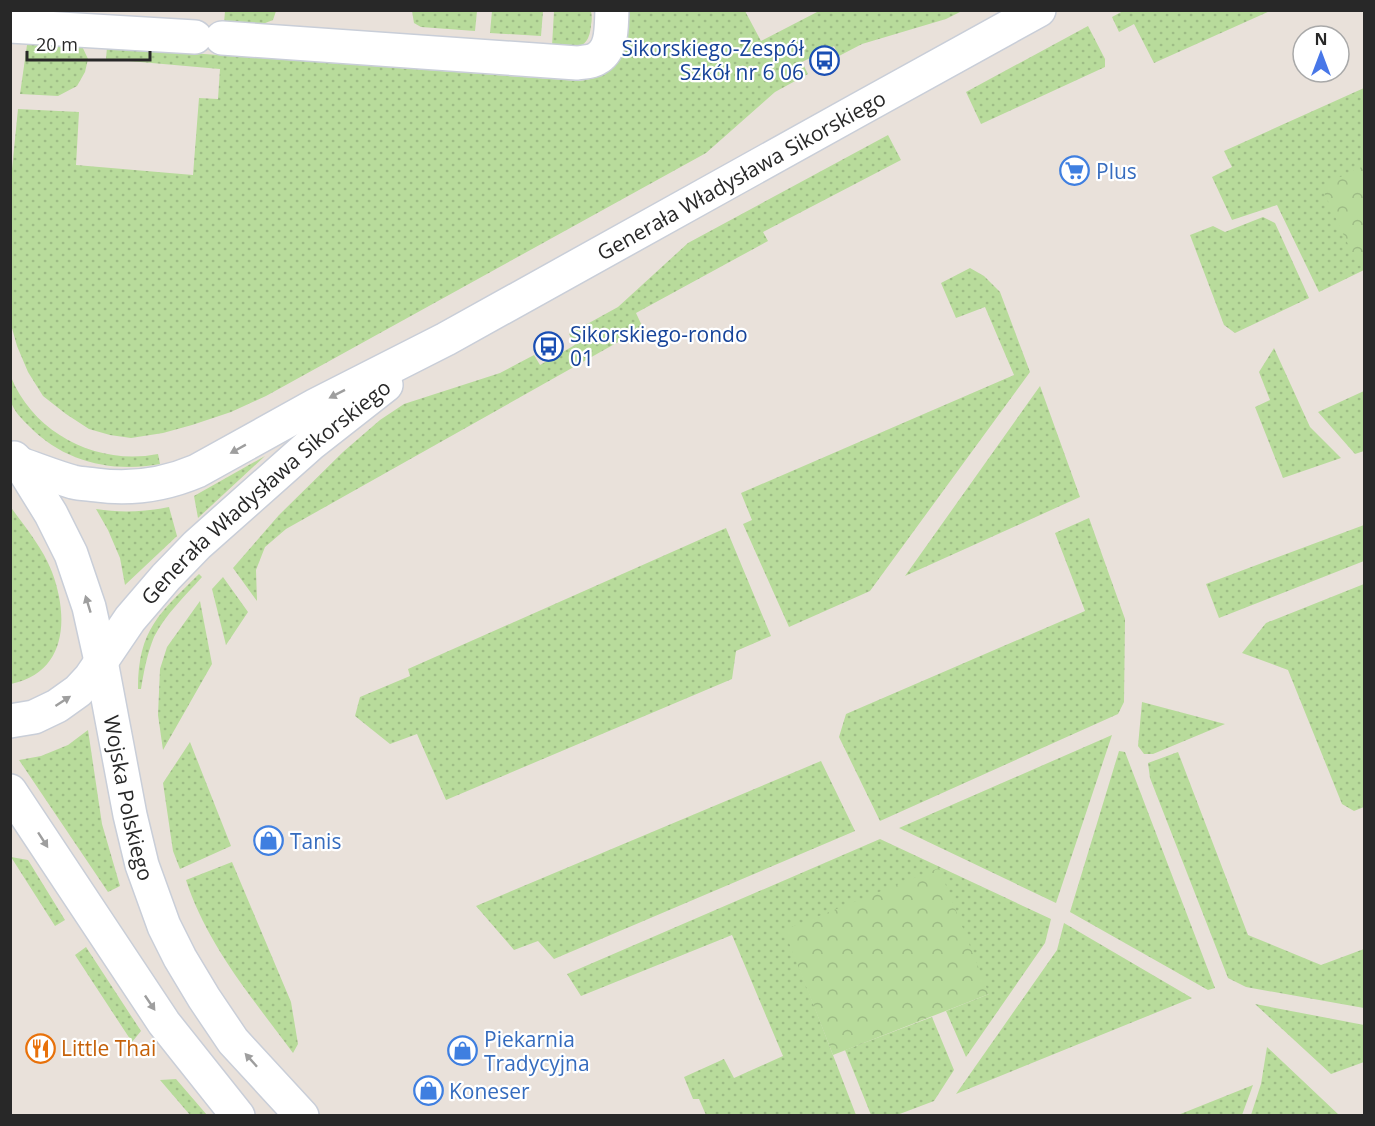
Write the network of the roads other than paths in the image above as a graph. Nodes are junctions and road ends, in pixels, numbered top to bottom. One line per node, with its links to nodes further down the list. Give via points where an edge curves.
1 (612, 10): 3 (street, via 609,44 604,53 595,60 577,63 208,37)
2 (1039, 10): 5 (street, Generała Władysława Sikorskiego)
3 (118, 21): 4 (street)
4 (10, 26)
5 (446, 339): 6 (street, Generała Władysława Sikorskiego, one-way to 6, via 177,479 140,487 75,483); 7 (street, Generała Władysława Sikorskiego, via 312,443 197,545 130,619)
6 (15, 459): 7 (street, Wojska Polskiego, one-way to 6, via 71,554 51,514)
7 (102, 661): 8 (street, Generała Władysława Sikorskiego, one-way to 7, via 34,717 57,706 78,691); 11 (street, Wojska Polskiego, one-way to 7, via 233,1041 164,926 142,865 130,815)
8 (10, 721)
9 (10, 791): 10 (street, one-way to 10, via 164,1023)
10 (238, 1116)
11 (302, 1116)

